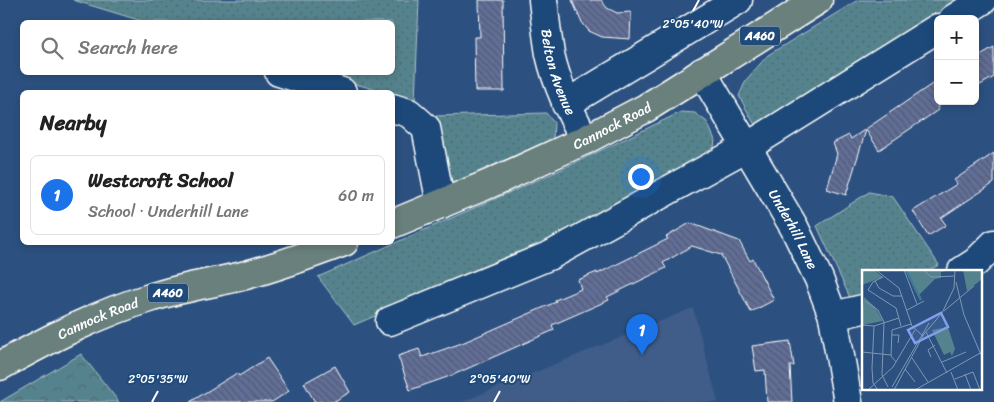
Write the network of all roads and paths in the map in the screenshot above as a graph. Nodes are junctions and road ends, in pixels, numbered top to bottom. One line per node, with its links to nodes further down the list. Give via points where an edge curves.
1 (543, 0): 10 (street, Belton Avenue, via 550,54)
2 (738, 0): 10 (street)
3 (818, 0): 7 (highway, Cannock Road / A460)
4 (983, 0): 5 (street)
5 (959, 15)
6 (934, 30): 13 (street)
7 (702, 72): 12 (highway, Cannock Road / A460, via 646,108); 13 (street, Underhill Lane)
8 (288, 75): 9 (street)
9 (336, 90)
10 (566, 104): 12 (street, Belton Avenue)
11 (395, 109): 14 (street, via 408,114 426,128)
12 (585, 140): 14 (highway, Cannock Road / A460)
13 (747, 147): 20 (street, Underhill Lane, via 794,227); 21 (street, via 551,255)
14 (441, 204): 15 (highway, Cannock Road / A460)
15 (395, 223)
16 (994, 244): 18 (street)
17 (336, 245): 22 (highway, Cannock Road / A460, via 247,274 154,296 61,334)
18 (964, 270)
19 (862, 309): 20 (street)
20 (833, 316): 23 (street, Underhill Lane)
21 (390, 321)
22 (0, 366)
23 (848, 402)

